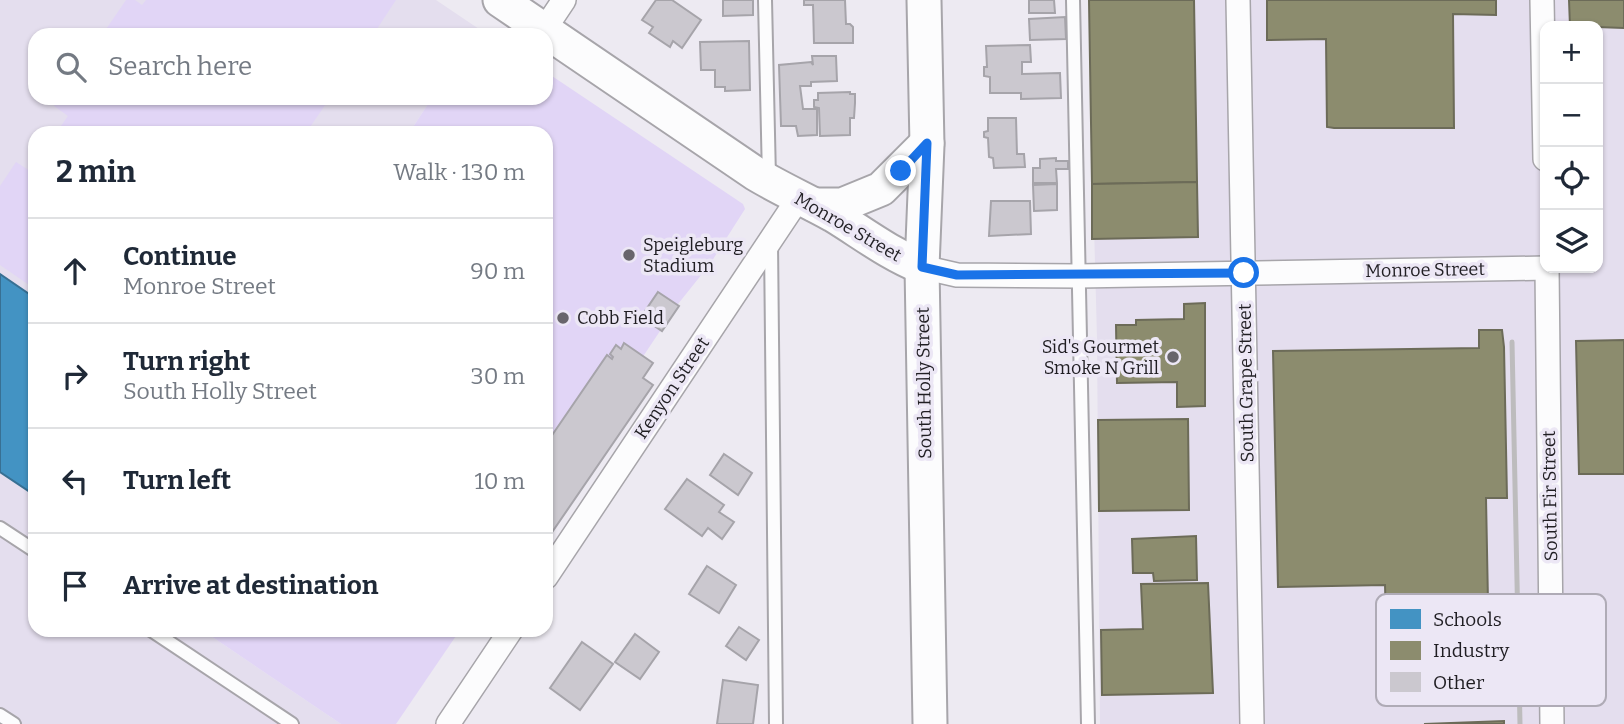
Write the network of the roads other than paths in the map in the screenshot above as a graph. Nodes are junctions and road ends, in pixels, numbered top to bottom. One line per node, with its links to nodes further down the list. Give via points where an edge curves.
1 (500, 0): 8 (street, Monroe Street)
2 (564, 0): 9 (street)
3 (765, 0): 13 (lane)
4 (924, 0): 11 (street, South Holly Street)
5 (1073, 0): 20 (lane)
6 (1238, 0): 18 (street, South Grape Street)
7 (1542, 0): 12 (street)
8 (541, 28)
9 (545, 28)
10 (553, 36): 13 (street, Monroe Street)
11 (927, 143): 14 (street, via 881,189 842,205); 16 (street, South Holly Street)
12 (1545, 147)
13 (769, 182): 14 (street, Monroe Street)
14 (806, 202): 15 (street, Kenyon Street); 16 (street, Monroe Street)
15 (771, 239): 23 (street, Kenyon Street); 32 (lane)
16 (922, 267): 20 (street, Monroe Street, via 957,275); 33 (street, South Holly Street)
17 (1540, 268): 18 (street, Monroe Street)
18 (1244, 273): 20 (street, Monroe Street); 35 (street, South Grape Street)
19 (1547, 273): 24 (street, South Fir Street)
20 (1078, 275): 34 (lane)
21 (0, 528): 22 (lane)
22 (28, 546)
23 (553, 566)
24 (1551, 594)
25 (162, 637): 30 (lane)
26 (506, 637): 31 (street)
27 (1552, 706): 36 (street, South Fir Street)
28 (0, 715): 29 (lane)
29 (14, 724)
30 (292, 724)
31 (448, 724)
32 (776, 724)
33 (930, 724)
34 (1087, 724)
35 (1252, 724)
36 (1552, 724)

